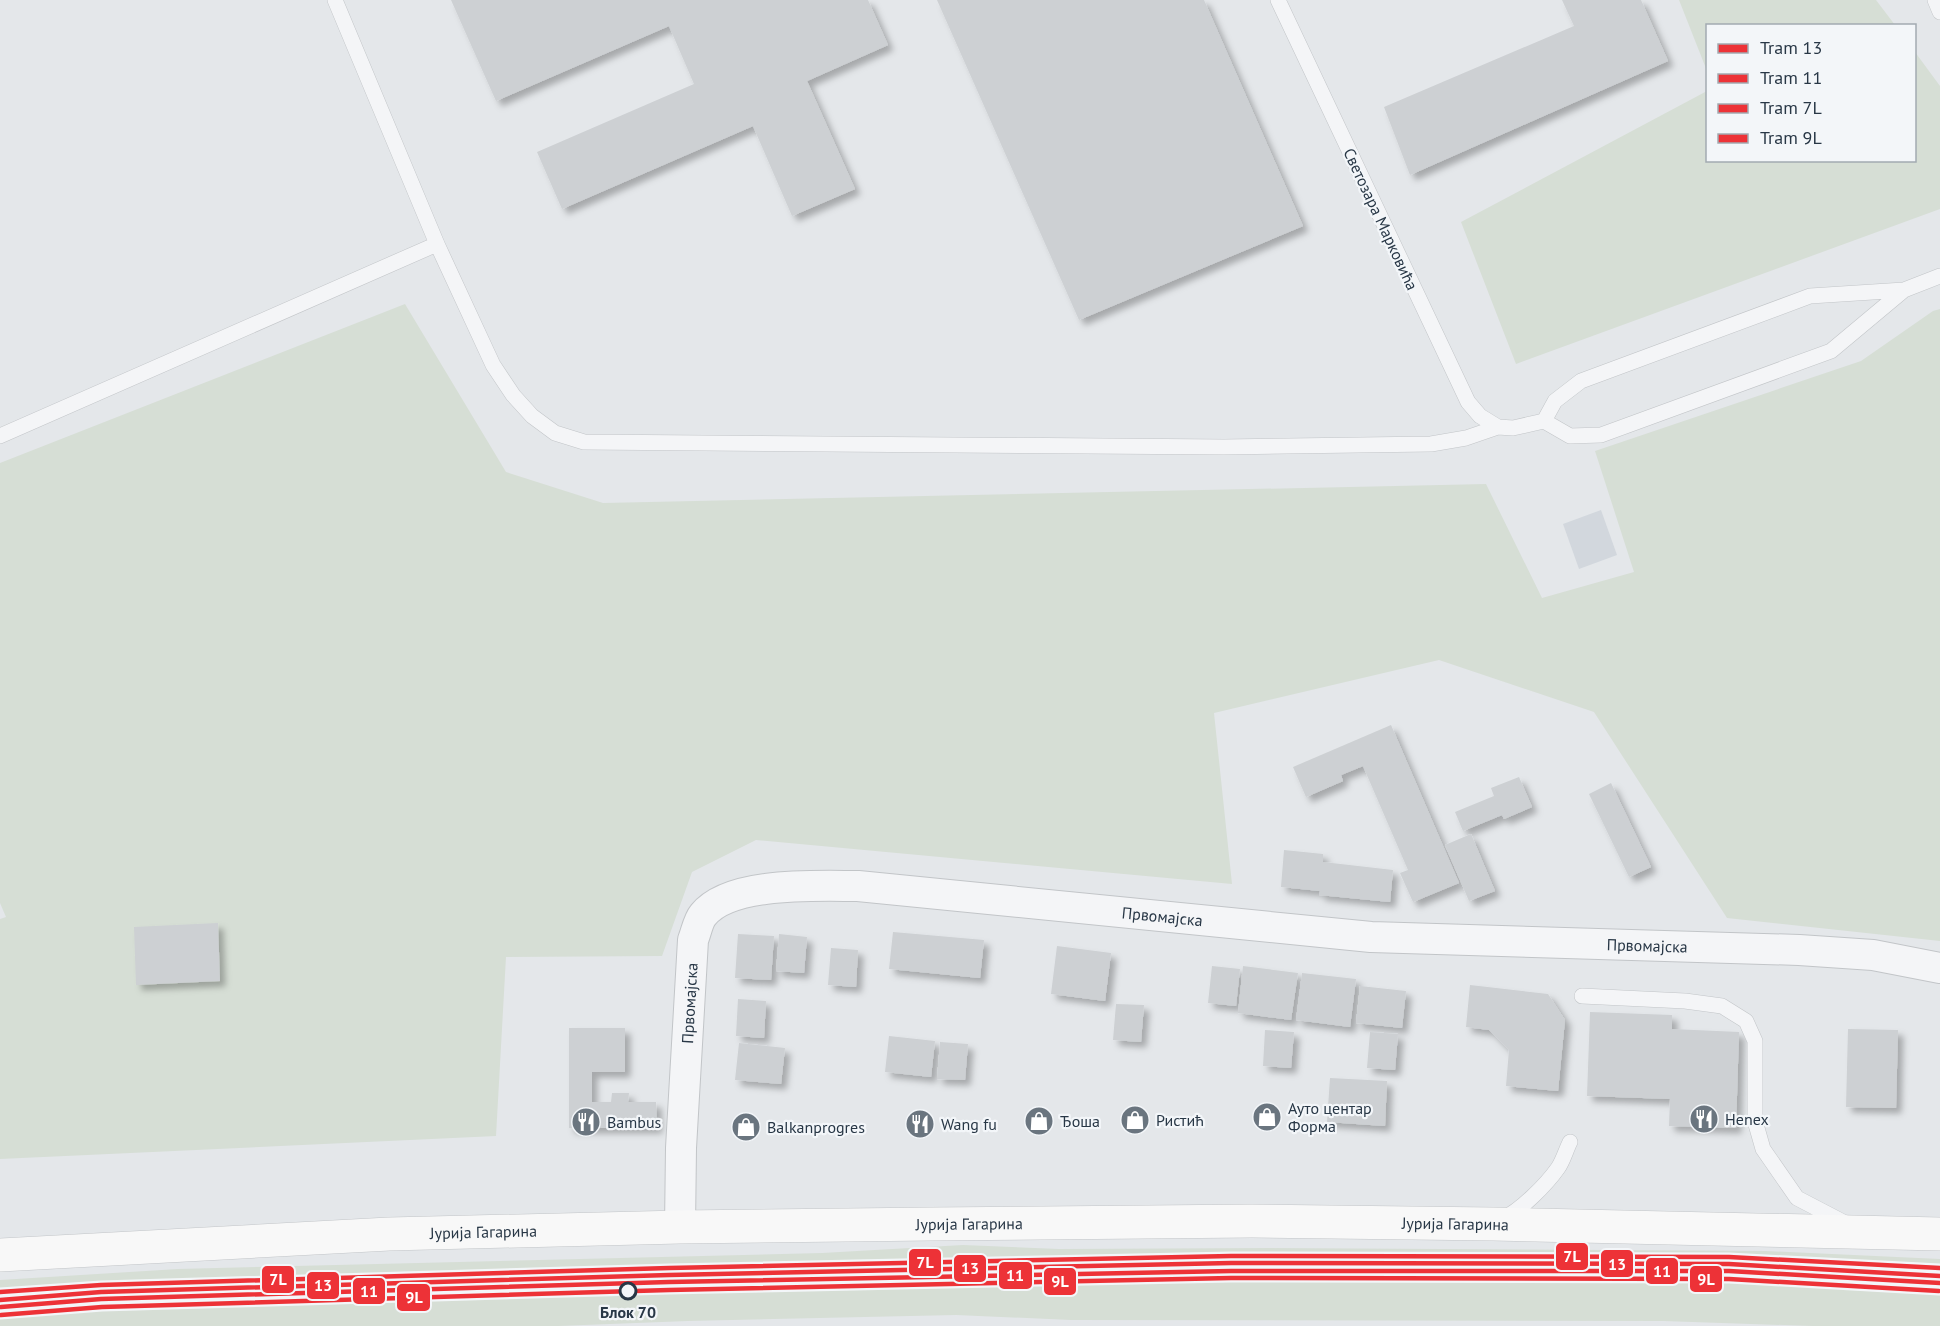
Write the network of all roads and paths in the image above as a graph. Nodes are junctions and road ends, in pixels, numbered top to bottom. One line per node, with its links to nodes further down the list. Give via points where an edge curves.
1 (334, 0): 5 (lane)
2 (1278, 0): 9 (lane, Светозара Марковића, via 1468,402)
3 (1935, 0): 4 (lane)
4 (1940, 12)
5 (437, 244): 9 (lane, via 493,365 513,396 555,433 584,442 1235,447 1431,444); 10 (lane)
6 (1940, 276): 7 (lane)
7 (1904, 290): 8 (lane, via 1810,296 1581,381 1555,401); 8 (lane, via 1831,351 1601,435 1570,436)
8 (1544, 421): 9 (lane)
9 (1498, 428)
10 (0, 436)
11 (1940, 968): 15 (street, Првомајска, via 1873,955 1799,950 1371,937 858,886 797,886 741,893 719,901 702,916 693,940)
12 (1582, 996): 16 (lane, via 1722,1006 1746,1021 1755,1041 1755,1120 1763,1149 1797,1198)
13 (1570, 1142): 14 (lane, via 1559,1167 1536,1192 1509,1216)
14 (1493, 1224): 15 (main road, Јурија Гагарина, via 1252,1221); 16 (main road, Јурија Гагарина)
15 (680, 1227): 18 (main road, Јурија Гагарина, via 378,1235)
16 (1868, 1232): 17 (main road, Јурија Гагарина)
17 (1940, 1234)
18 (0, 1255)

